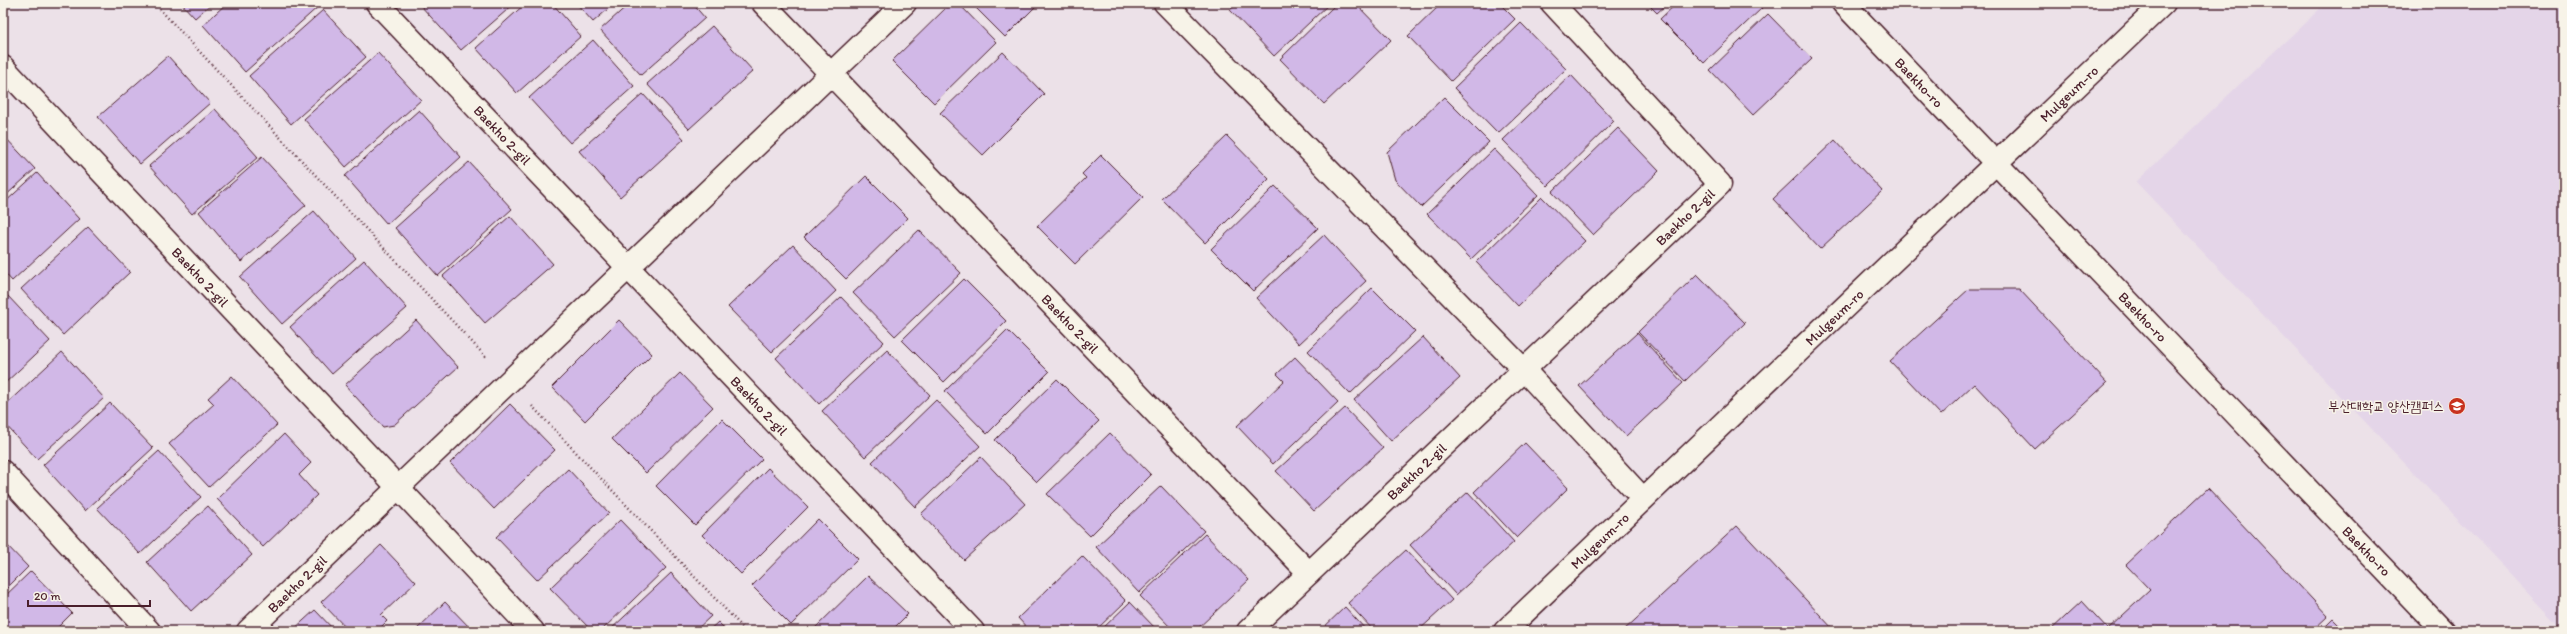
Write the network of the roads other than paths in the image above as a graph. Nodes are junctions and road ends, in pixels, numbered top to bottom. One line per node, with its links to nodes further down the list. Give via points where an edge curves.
1 (376, 3): 11 (street, Baekho 2-gil)
2 (763, 3): 9 (street, Baekho 2-gil)
3 (905, 3): 9 (street, Baekho 2-gil)
4 (1165, 3): 12 (street)
5 (1552, 3): 12 (street, Baekho 2-gil, via 1720,184)
6 (1843, 3): 10 (street, Baekho-ro)
7 (2164, 3): 10 (street, Mulgeum-ro)
8 (3, 67): 14 (street, Baekho 2-gil)
9 (831, 73): 11 (street, Baekho 2-gil); 16 (street, Baekho 2-gil)
10 (1995, 161): 15 (street, Mulgeum-ro); 23 (street, Baekho-ro)
11 (627, 269): 14 (street, Baekho 2-gil); 20 (street, Baekho 2-gil)
12 (1524, 369): 15 (street); 16 (street, Baekho 2-gil)
13 (3, 472): 17 (street)
14 (398, 487): 18 (street, Baekho 2-gil); 19 (street, Baekho 2-gil)
15 (1643, 499): 22 (street, Mulgeum-ro)
16 (1309, 573): 21 (street, Baekho 2-gil)
17 (149, 631)
18 (248, 631)
19 (533, 631)
20 (973, 631)
21 (1248, 631)
22 (1505, 631)
23 (2443, 631)

